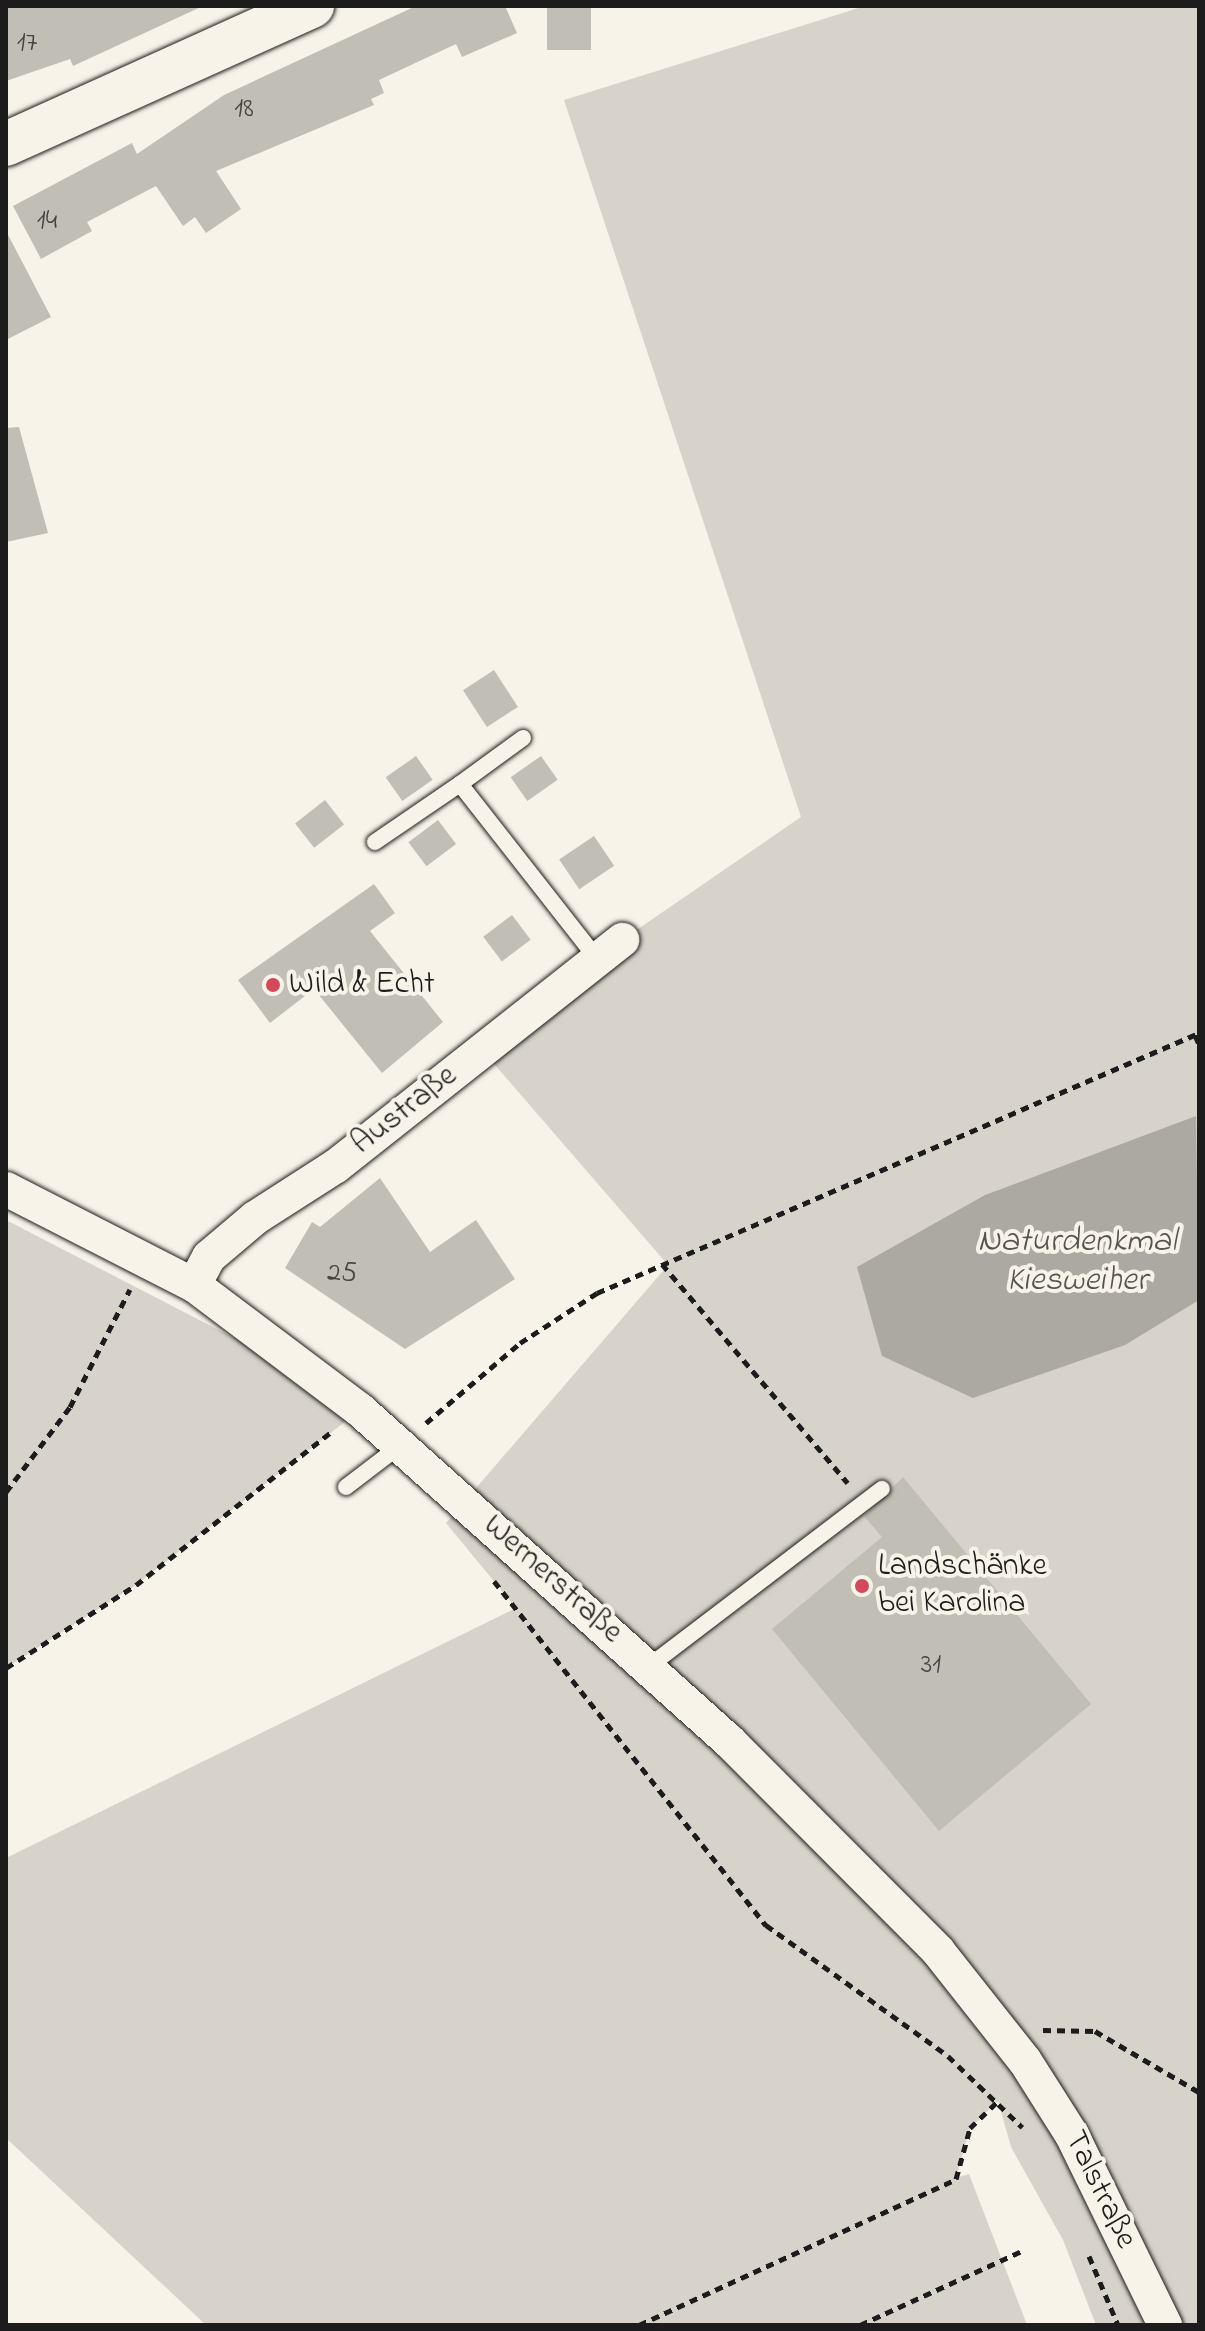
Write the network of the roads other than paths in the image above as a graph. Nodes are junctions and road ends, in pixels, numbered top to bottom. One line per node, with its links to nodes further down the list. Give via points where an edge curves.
1 (312, 6): 2 (street)
2 (6, 144)
3 (523, 738): 4 (lane)
4 (460, 784): 5 (lane); 6 (lane)
5 (375, 842)
6 (609, 950): 8 (street, Austraße, via 336,1166 255,1218 209,1257)
7 (6, 1189): 8 (street, Wernerstraße)
8 (194, 1285): 9 (street, Wernerstraße)
9 (402, 1444): 10 (lane); 12 (street, Wernerstraße)
10 (346, 1487)
11 (882, 1489): 12 (lane)
12 (648, 1667): 13 (street, Wernerstraße, via 938,1951)
13 (1033, 2052): 14 (street, Talstraße)
14 (1165, 2325)

